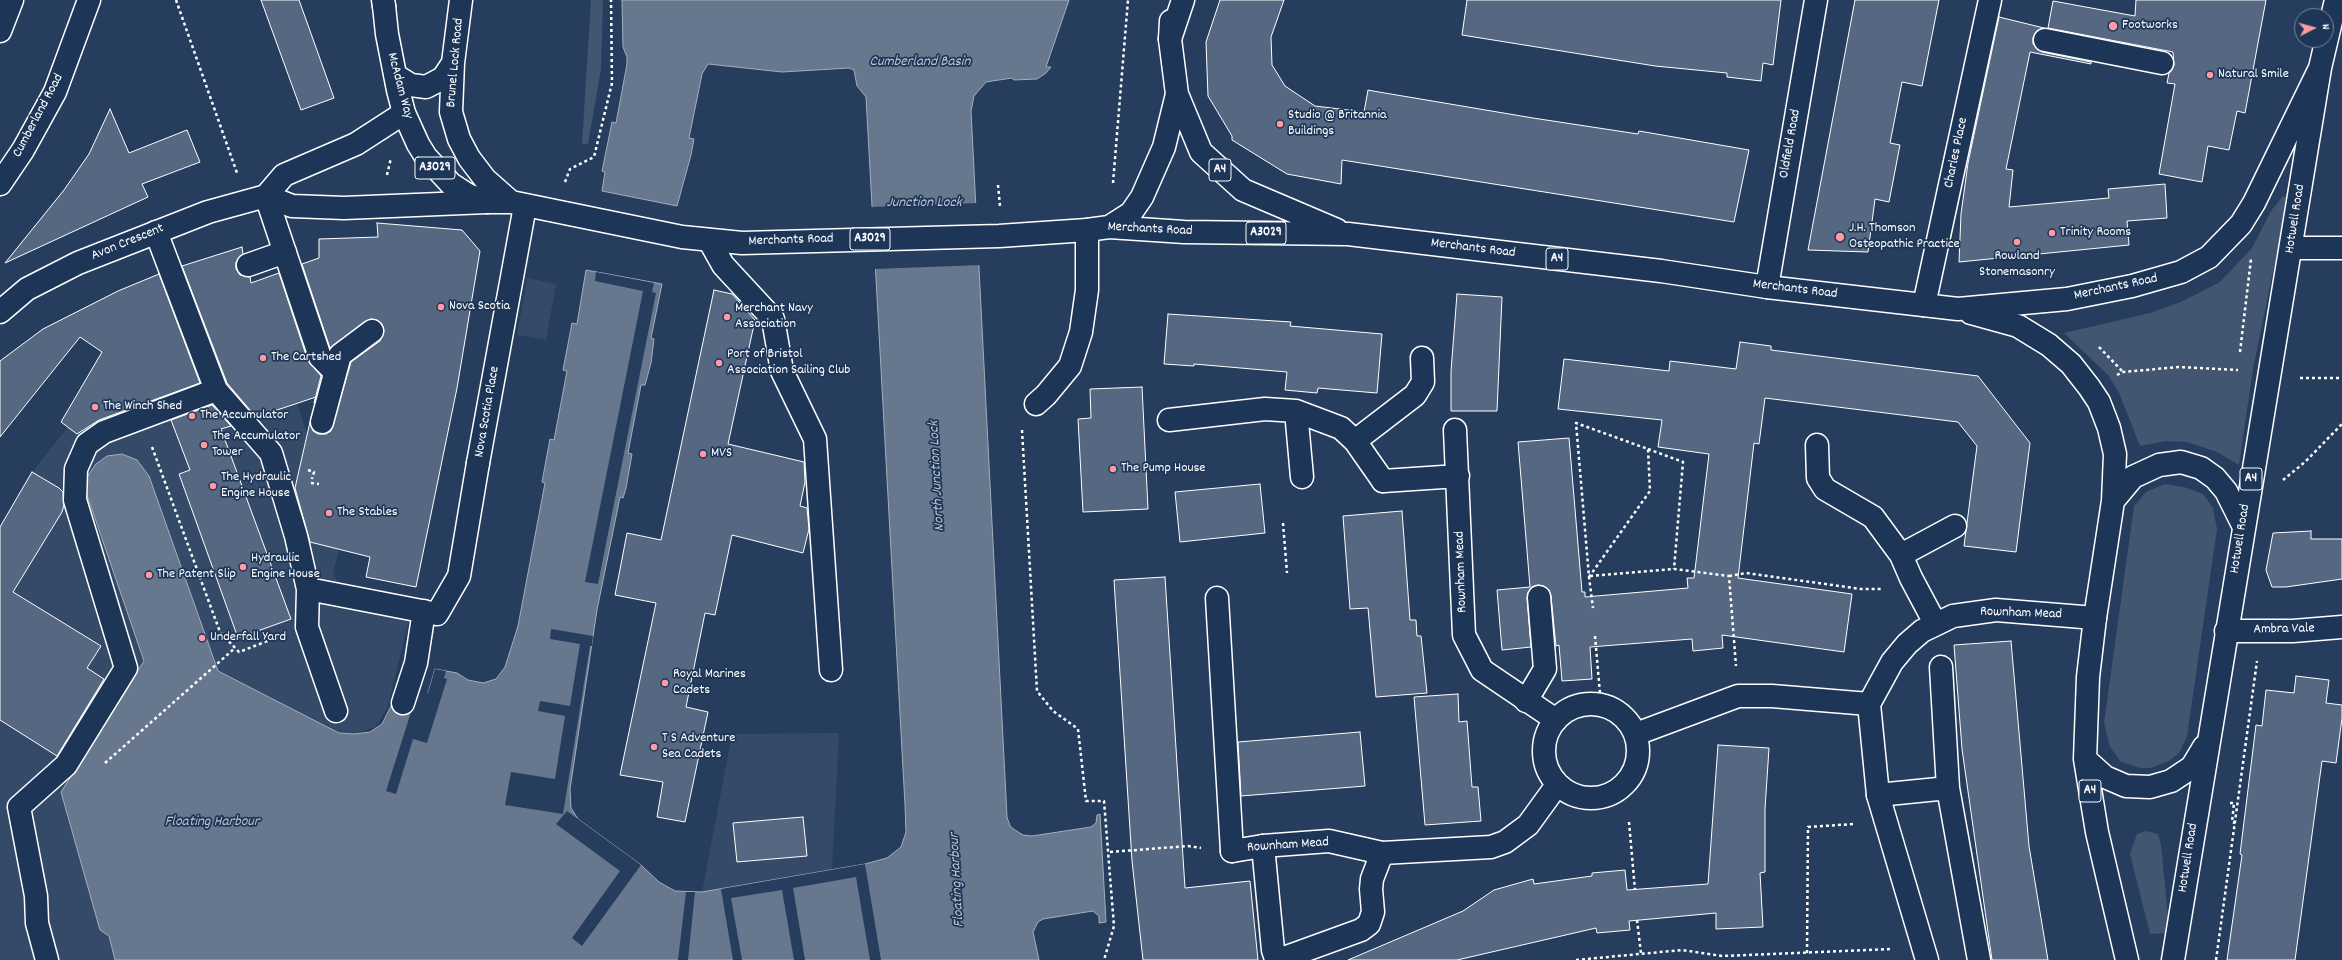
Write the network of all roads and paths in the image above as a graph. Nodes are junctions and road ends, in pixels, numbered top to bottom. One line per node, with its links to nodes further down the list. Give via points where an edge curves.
1 (12, 0): 13 (main road)
2 (89, 0): 23 (main road, Cumberland Road, via 55,92 23,150)
3 (176, 0): 26 (path)
4 (461, 0): 16 (main road, Brunel Lock Road / A3029)
5 (611, 0): 31 (path, via 612,83 594,157 570,169)
6 (1128, 0): 25 (path)
7 (1173, 0): 14 (main road, A4)
8 (1183, 0): 14 (main road)
9 (1816, 0): 41 (main road, Oldfield Road)
10 (1990, 0): 42 (main road, Charles Place, via 1990,28)
11 (2336, 0): 18 (main road, Hotwell Road / A4)
12 (382, 2): 19 (main road, McAdam Way / A3029)
13 (0, 31)
14 (1170, 39): 20 (main road, A4)
15 (2045, 40): 17 (main road)
16 (453, 63): 19 (main road, A3029, via 444,78 426,87 411,85); 28 (main road, Brunel Lock Road / A3029, via 451,112 459,139 485,179)
17 (2162, 64)
18 (2320, 68): 37 (main road, Hotwell Road / A4); 43 (main road, Merchants Road, via 2254,203 2241,224 2208,257 2181,272 2132,286 2067,299)
19 (395, 75): 21 (main road, McAdam Way / A3029)
20 (1177, 94): 32 (main road, via 1164,147 1142,197 1131,213); 35 (main road, A4, via 1201,152 1243,190)
21 (404, 113): 22 (main road); 27 (main road, McAdam Way / A3029, via 418,144 436,168 451,184 468,195)
22 (379, 129): 26 (main road, via 356,144 284,176); 29 (path, via 392,153)
23 (0, 184)
24 (998, 185): 30 (path)
25 (1112, 188)
26 (256, 199): 29 (main road, via 292,206); 34 (main road, Avon Crescent, via 208,212); 39 (main road)
27 (487, 202): 28 (main road, McAdam Way / A3029); 29 (main road)
28 (518, 204): 31 (main road, Merchants Road / A3029); 80 (main road, Nova Scotia Place, via 459,576)
29 (383, 207)
30 (1000, 207)
31 (556, 212): 36 (main road, Merchants Road / A3029)
32 (1109, 226): 33 (main road, Merchants Road / A3029); 35 (main road, Merchants Road / A3029, via 1184,232)
33 (1087, 230): 36 (main road, Merchants Road / A3029, via 999,236 742,243); 53 (main road, via 1087,290 1081,332 1070,366)
34 (156, 232): 44 (main road, Avon Crescent, via 78,263 27,289); 52 (main road)
35 (1348, 234): 41 (main road, Merchants Road / A4, via 1661,271)
36 (709, 240): 90 (main road, via 723,265 773,319 782,371 815,439)
37 (2291, 248): 38 (main road); 66 (main road, Hotwell Road / A4)
38 (2342, 248)
39 (284, 252): 40 (main road); 49 (main road, via 320,357)
40 (248, 265)
41 (1766, 287): 42 (main road, Merchants Road / A4)
42 (1924, 305): 43 (main road, Merchants Road / A4)
43 (1958, 309): 51 (main road, A4, via 2018,326 2049,345 2071,364)
44 (0, 312)
45 (372, 331): 49 (main road, via 340,355)
46 (2094, 343): 50 (path, via 2106,352)
47 (1422, 358): 60 (main road, via 1422,382 1415,395)
48 (2238, 370): 50 (path, via 2180,367)
49 (335, 372): 57 (main road)
50 (2123, 372): 51 (path)
51 (2089, 387): 65 (main road, A4, via 2099,402 2110,428 2115,454)
52 (216, 390): 55 (main road); 76 (main road, via 271,453 296,536)
53 (1036, 404): 110 (path, via 1022,427 1037,691 1053,711 1078,729 1086,801 1104,801)
54 (1296, 412): 56 (main road, via 1265,409); 60 (main road, via 1341,428); 64 (main road)
55 (141, 418): 88 (path, via 220,632); 118 (main road, via 104,432 87,444 76,469 75,500 126,668 66,765 19,807 36,896 37,923)
56 (1169, 420)
57 (322, 422)
58 (2342, 424): 66 (path, via 2305,462)
59 (1455, 430): 63 (main road, Rownham Mead)
60 (1355, 441): 63 (main road, via 1383,481)
61 (1817, 445): 70 (main road, via 1818,478 1825,490 1873,517)
62 (1648, 449): 71 (path, via 1683,462); 73 (path, via 1650,491); 73 (path, via 1576,422)
63 (1458, 476): 92 (main road, Rownham Mead, via 1464,635 1482,670)
64 (1302, 477)
65 (2114, 501): 68 (main road, via 2132,477 2159,465 2181,462 2201,468 2215,478 2226,491); 81 (main road, A4)
66 (2247, 504): 68 (main road, Hotwell Road / A4)
67 (1283, 523): 72 (path)
68 (2243, 525): 85 (main road, Hotwell Road / A4)
69 (1955, 526): 70 (main road)
70 (1901, 554): 75 (main road)
71 (1674, 569): 73 (path); 74 (path)
72 (1287, 573)
73 (1589, 576): 79 (path)
74 (1729, 576): 75 (path, via 1746,573 1874,590 1889,588); 91 (path)
75 (1911, 578): 82 (main road)
76 (308, 589): 80 (main road); 83 (main road)
77 (1539, 597): 92 (main road, via 1545,669)
78 (1217, 598): 111 (main road)
79 (1593, 608)
80 (431, 612): 93 (main road)
81 (2095, 618): 82 (main road, Rownham Mead, via 1996,610 1953,616); 100 (main road, A4, via 2088,677)
82 (1936, 623): 94 (main road, Rownham Mead, via 1908,644 1892,662)
83 (307, 627): 88 (path, via 238,652); 96 (main road)
84 (2342, 627): 86 (main road, Ambra Vale)
85 (2226, 631): 86 (main road, Ambra Vale); 99 (main road, Hotwell Road / A4)
86 (2261, 631): 108 (path)
87 (1595, 636): 95 (path)
88 (235, 648): 101 (path)
89 (1941, 667): 103 (main road)
90 (831, 670)
91 (1738, 696): 94 (main road, via 1772,696); 98 (main road)
92 (1526, 701): 97 (main road, Rownham Mead)
93 (403, 703)
94 (1869, 704): 104 (main road)
95 (1600, 705): 97 (main road, via 1587,704 1569,710); 98 (main road, via 1618,712 1630,723)
96 (336, 711)
97 (1556, 720): 102 (main road, via 1544,745 1548,769)
98 (1636, 734): 102 (main road, via 1639,754 1635,770 1627,783 1614,793 1597,798 1581,798)
99 (2207, 743): 100 (main road, via 2192,767 2171,781 2150,787 2126,786 2105,777); 123 (main road, Hotwell Road / A4)
100 (2084, 759): 122 (main road, A4, via 2097,832)
101 (100, 767)
102 (1557, 785): 112 (main road, Rownham Mead, via 1528,825 1505,842 1491,847)
103 (1948, 788): 104 (main road); 121 (main road)
104 (1878, 795): 107 (main road)
105 (2234, 804): 108 (path, via 2232,822)
106 (1629, 822): 113 (path)
107 (1886, 822): 116 (path, via 1808,828); 117 (main road)
108 (2235, 823): 124 (path)
109 (1263, 846): 111 (main road, Rownham Mead); 112 (main road, Rownham Mead, via 1328,841 1368,852); 112 (main road, via 1274,950 1275,956 1280,959 1361,930 1369,924 1374,912 1372,879)
110 (1110, 852): 111 (path, Rownham Mead, via 1188,846); 119 (path, via 1114,926)
111 (1232, 852)
112 (1382, 853)
113 (1635, 890)
114 (1637, 920): 115 (path)
115 (1641, 953): 116 (path, via 1682,950 1722,956); 120 (path)
116 (1807, 953): 117 (path)
117 (1924, 954)
118 (47, 960)
119 (1104, 960)
120 (1576, 960)
121 (1979, 960)
122 (2128, 960)
123 (2173, 960)
124 (2216, 960)

